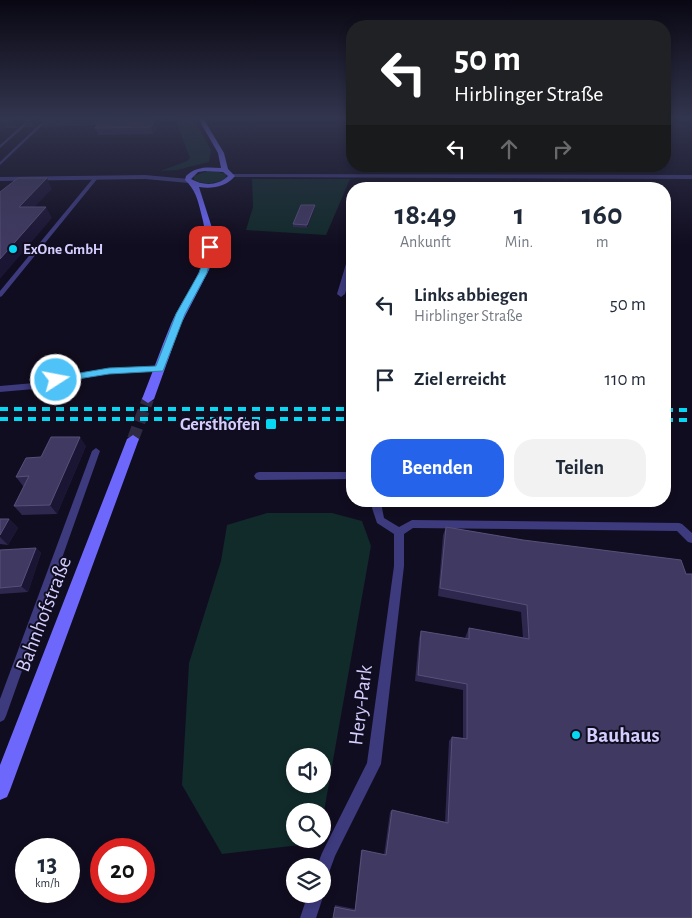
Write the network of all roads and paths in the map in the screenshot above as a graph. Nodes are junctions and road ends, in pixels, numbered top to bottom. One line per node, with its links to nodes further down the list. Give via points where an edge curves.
1 (214, 161): 3 (main road)
2 (222, 161): 4 (main road)
3 (205, 169): 4 (main road); 5 (main road)
4 (225, 170): 6 (main road)
5 (196, 171): 9 (street); 13 (main road, via 188,176)
6 (232, 176): 7 (street); 14 (main road)
7 (369, 177): 10 (street); 12 (street)
8 (96, 178): 9 (street); 11 (street); 18 (lane)
9 (145, 178): 13 (street)
10 (692, 178)
11 (0, 179)
12 (371, 182)
13 (192, 183): 14 (main road); 15 (main road)
14 (218, 184): 15 (main road, via 209,191)
15 (203, 207): 19 (main road, via 209,236 208,261)
16 (346, 277): 17 (street)
17 (341, 294)
18 (0, 295)
19 (159, 368): 20 (lane, via 109,371 34,386); 21 (main road)
20 (0, 389)
21 (148, 399)
22 (133, 439): 30 (main road, Bahnhofstraße)
23 (96, 451): 29 (lane)
24 (259, 476): 25 (lane)
25 (346, 476)
26 (376, 507): 27 (lane, via 380,520)
27 (399, 532): 28 (lane, via 412,524 679,527); 32 (lane, Hery-Park, via 399,566 374,764)
28 (692, 539)
29 (0, 716)
30 (6, 759): 31 (main road, Bahnhofstraße)
31 (0, 790)
32 (327, 858)
33 (313, 903): 34 (lane)
34 (308, 918)

